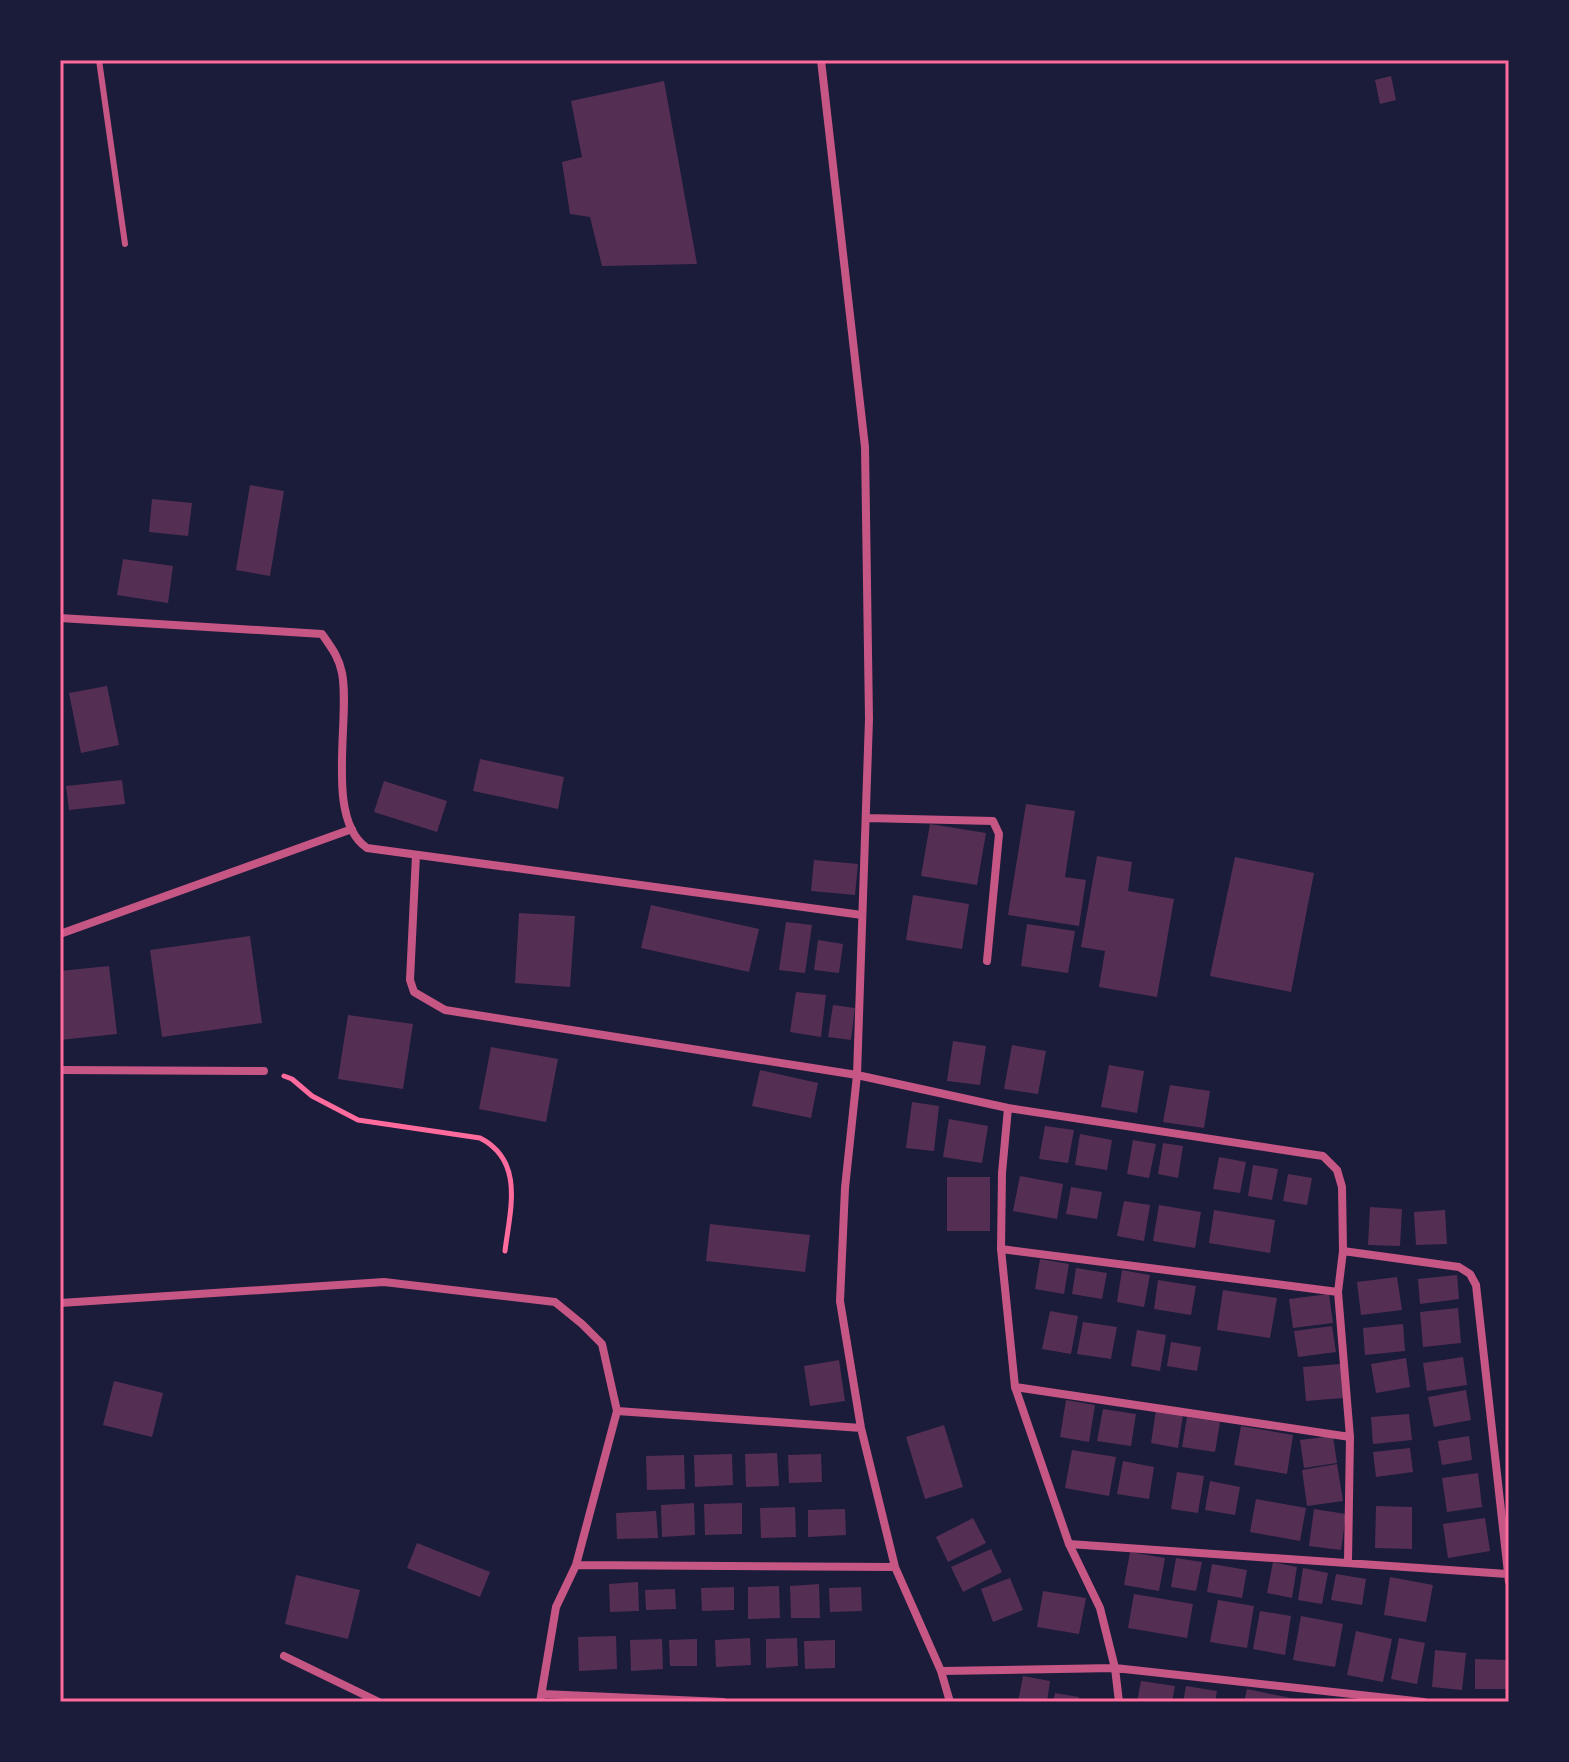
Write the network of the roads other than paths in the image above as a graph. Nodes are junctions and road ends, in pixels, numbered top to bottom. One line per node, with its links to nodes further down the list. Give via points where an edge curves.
1 (99, 60): 3 (lane)
2 (821, 60): 5 (street, via 865,447)
3 (125, 244)
4 (60, 618): 6 (street, via 322,634 336,652 342,674 344,807)
5 (866, 818): 8 (street); 10 (street, via 993,821 999,834)
6 (352, 829): 7 (street, via 367,848); 9 (street)
7 (416, 855): 8 (street); 13 (street, via 410,980 414,992 445,1010)
8 (862, 915): 13 (street)
9 (60, 934)
10 (987, 961)
11 (60, 1070): 12 (street)
12 (264, 1071)
13 (857, 1075): 14 (street); 21 (street, via 840,1301)
14 (1008, 1108): 15 (street); 16 (street, via 1323,1156 1337,1170 1342,1187)
15 (1001, 1249): 17 (street); 19 (street)
16 (1343, 1251): 17 (street); 27 (street, via 1459,1267 1476,1285)
17 (1338, 1292): 22 (street)
18 (60, 1303): 20 (street, via 384,1282 555,1302 602,1344)
19 (1015, 1387): 22 (street); 23 (street)
20 (617, 1411): 21 (street); 25 (street)
21 (861, 1428): 26 (street)
22 (1350, 1437): 24 (street)
23 (1069, 1544): 24 (street); 29 (street, via 1100,1608)
24 (1348, 1561): 27 (street)
25 (576, 1565): 26 (street); 31 (street, via 556,1607)
26 (895, 1567): 30 (street)
27 (1508, 1578)
28 (284, 1656): 32 (street)
29 (1115, 1668): 30 (street); 35 (street); 36 (street)
30 (941, 1671): 34 (street)
31 (542, 1698): 33 (street)
32 (379, 1702)
33 (723, 1702)
34 (950, 1702)
35 (1119, 1702)
36 (1424, 1702)

